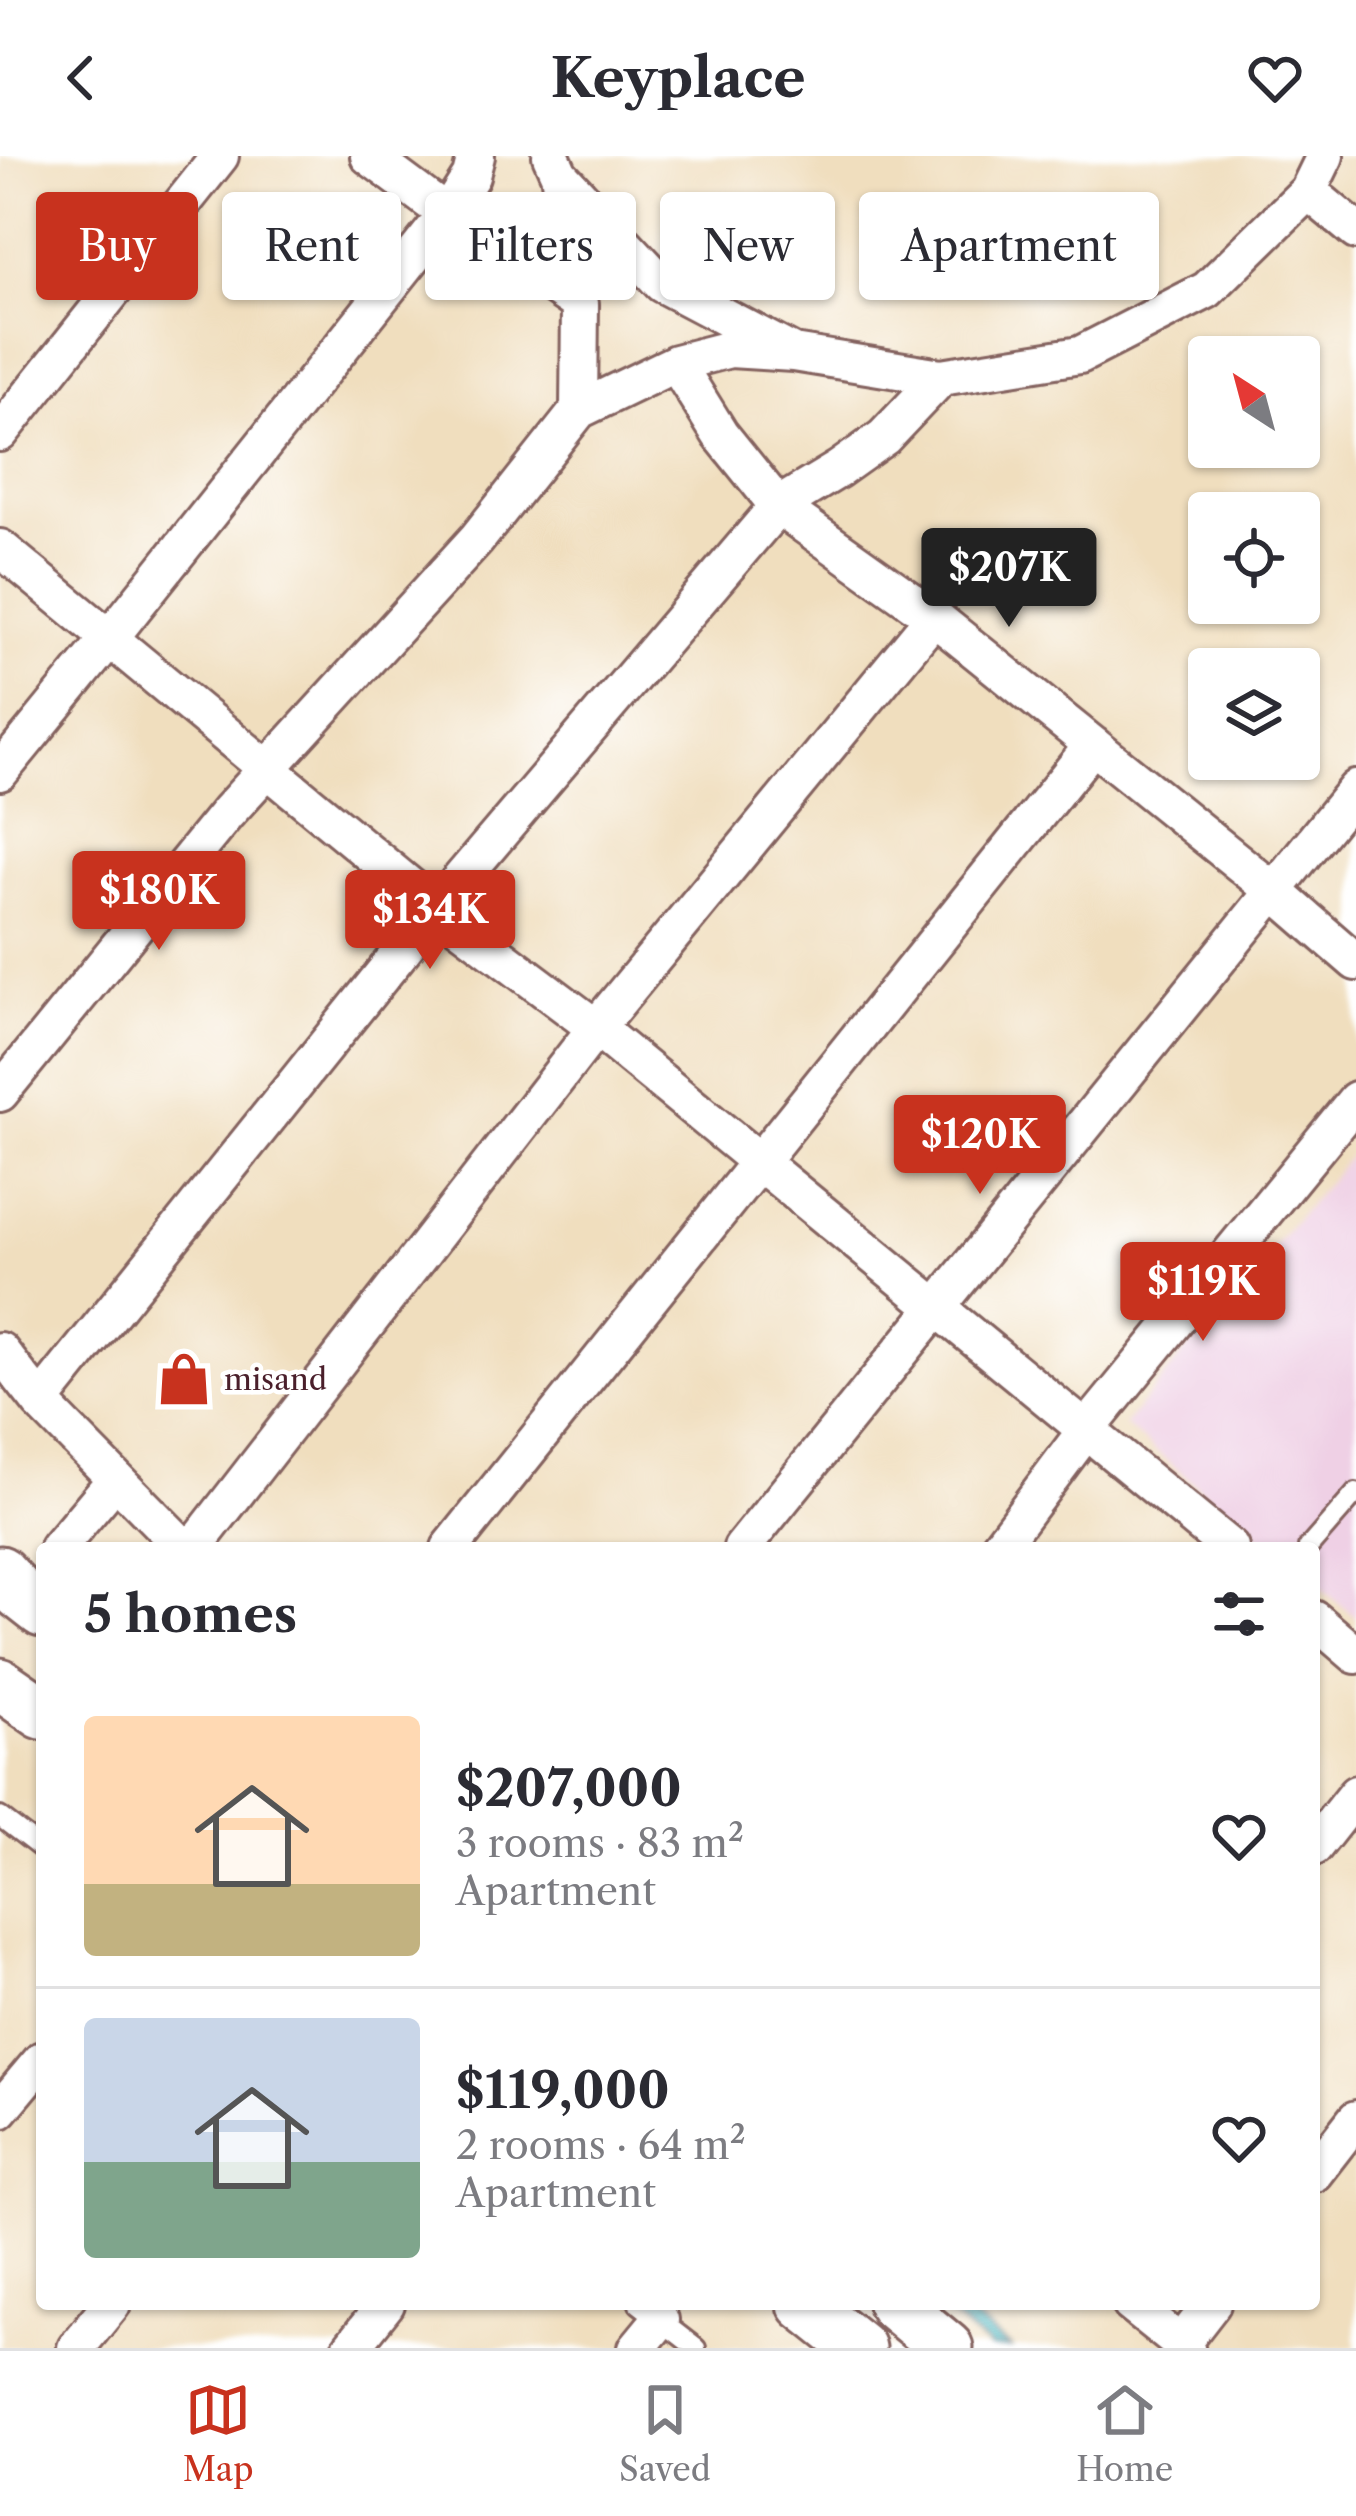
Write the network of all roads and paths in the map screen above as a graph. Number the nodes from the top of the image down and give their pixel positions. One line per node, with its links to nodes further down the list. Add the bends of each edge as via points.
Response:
1 (220, 156): 17 (street)
2 (369, 156): 8 (street)
3 (476, 156): 7 (street)
4 (1325, 156): 6 (street)
5 (555, 165): 12 (street); 13 (street, via 662,284)
6 (1308, 191): 9 (street); 15 (street, via 1207,290 1080,355)
7 (461, 192)
8 (425, 198)
9 (1356, 231)
10 (425, 242): 21 (street)
11 (574, 300): 12 (street)
12 (580, 304): 16 (street)
13 (794, 353): 14 (street, via 730,349); 15 (street)
14 (676, 363): 16 (street); 18 (street)
15 (941, 376): 18 (street, via 884,437)
16 (579, 410): 23 (street, via 476,539)
17 (0, 433)
18 (778, 506): 20 (street); 27 (street)
19 (0, 548): 21 (street)
20 (934, 616): 22 (street); 29 (street)
21 (109, 640): 23 (street); 24 (street)
22 (1093, 745): 26 (street); 32 (street)
23 (265, 769): 27 (street); 30 (street)
24 (0, 772)
25 (1356, 789): 26 (street)
26 (1274, 891): 28 (street); 33 (street)
27 (436, 908): 29 (street); 35 (street)
28 (1356, 962)
29 (596, 1028): 32 (street); 41 (street)
30 (0, 1093)
31 (1356, 1100): 36 (street)
32 (759, 1162): 33 (street); 42 (street)
33 (936, 1308): 36 (street); 43 (street)
34 (0, 1351): 35 (street)
35 (40, 1402): 37 (street)
36 (1087, 1430): 44 (street); 45 (street)
37 (116, 1480): 39 (street); 40 (street)
38 (1356, 1493): 46 (lane)
39 (63, 1542)
40 (182, 1542)
41 (193, 1542)
42 (455, 1542)
43 (747, 1542)
44 (1003, 1542)
45 (1223, 1542)
46 (1313, 1542)
47 (1320, 1624): 48 (street)
48 (1356, 1655)
49 (0, 1684): 50 (main road)
50 (36, 1709)
51 (1356, 1794): 53 (street)
52 (0, 1817): 54 (lane)
53 (1320, 1839)
54 (36, 1844)
55 (36, 2067): 56 (street)
56 (0, 2110)
57 (1356, 2119): 58 (street)
58 (1320, 2165)
59 (107, 2310): 67 (street)
60 (381, 2310): 68 (street)
61 (812, 2310): 70 (main road)
62 (901, 2310): 71 (main road)
63 (1139, 2310): 66 (street)
64 (1208, 2310): 66 (street)
65 (646, 2324): 69 (lane)
66 (1184, 2346)
67 (76, 2348)
68 (351, 2348)
69 (696, 2348)
70 (859, 2348)
71 (947, 2348)

